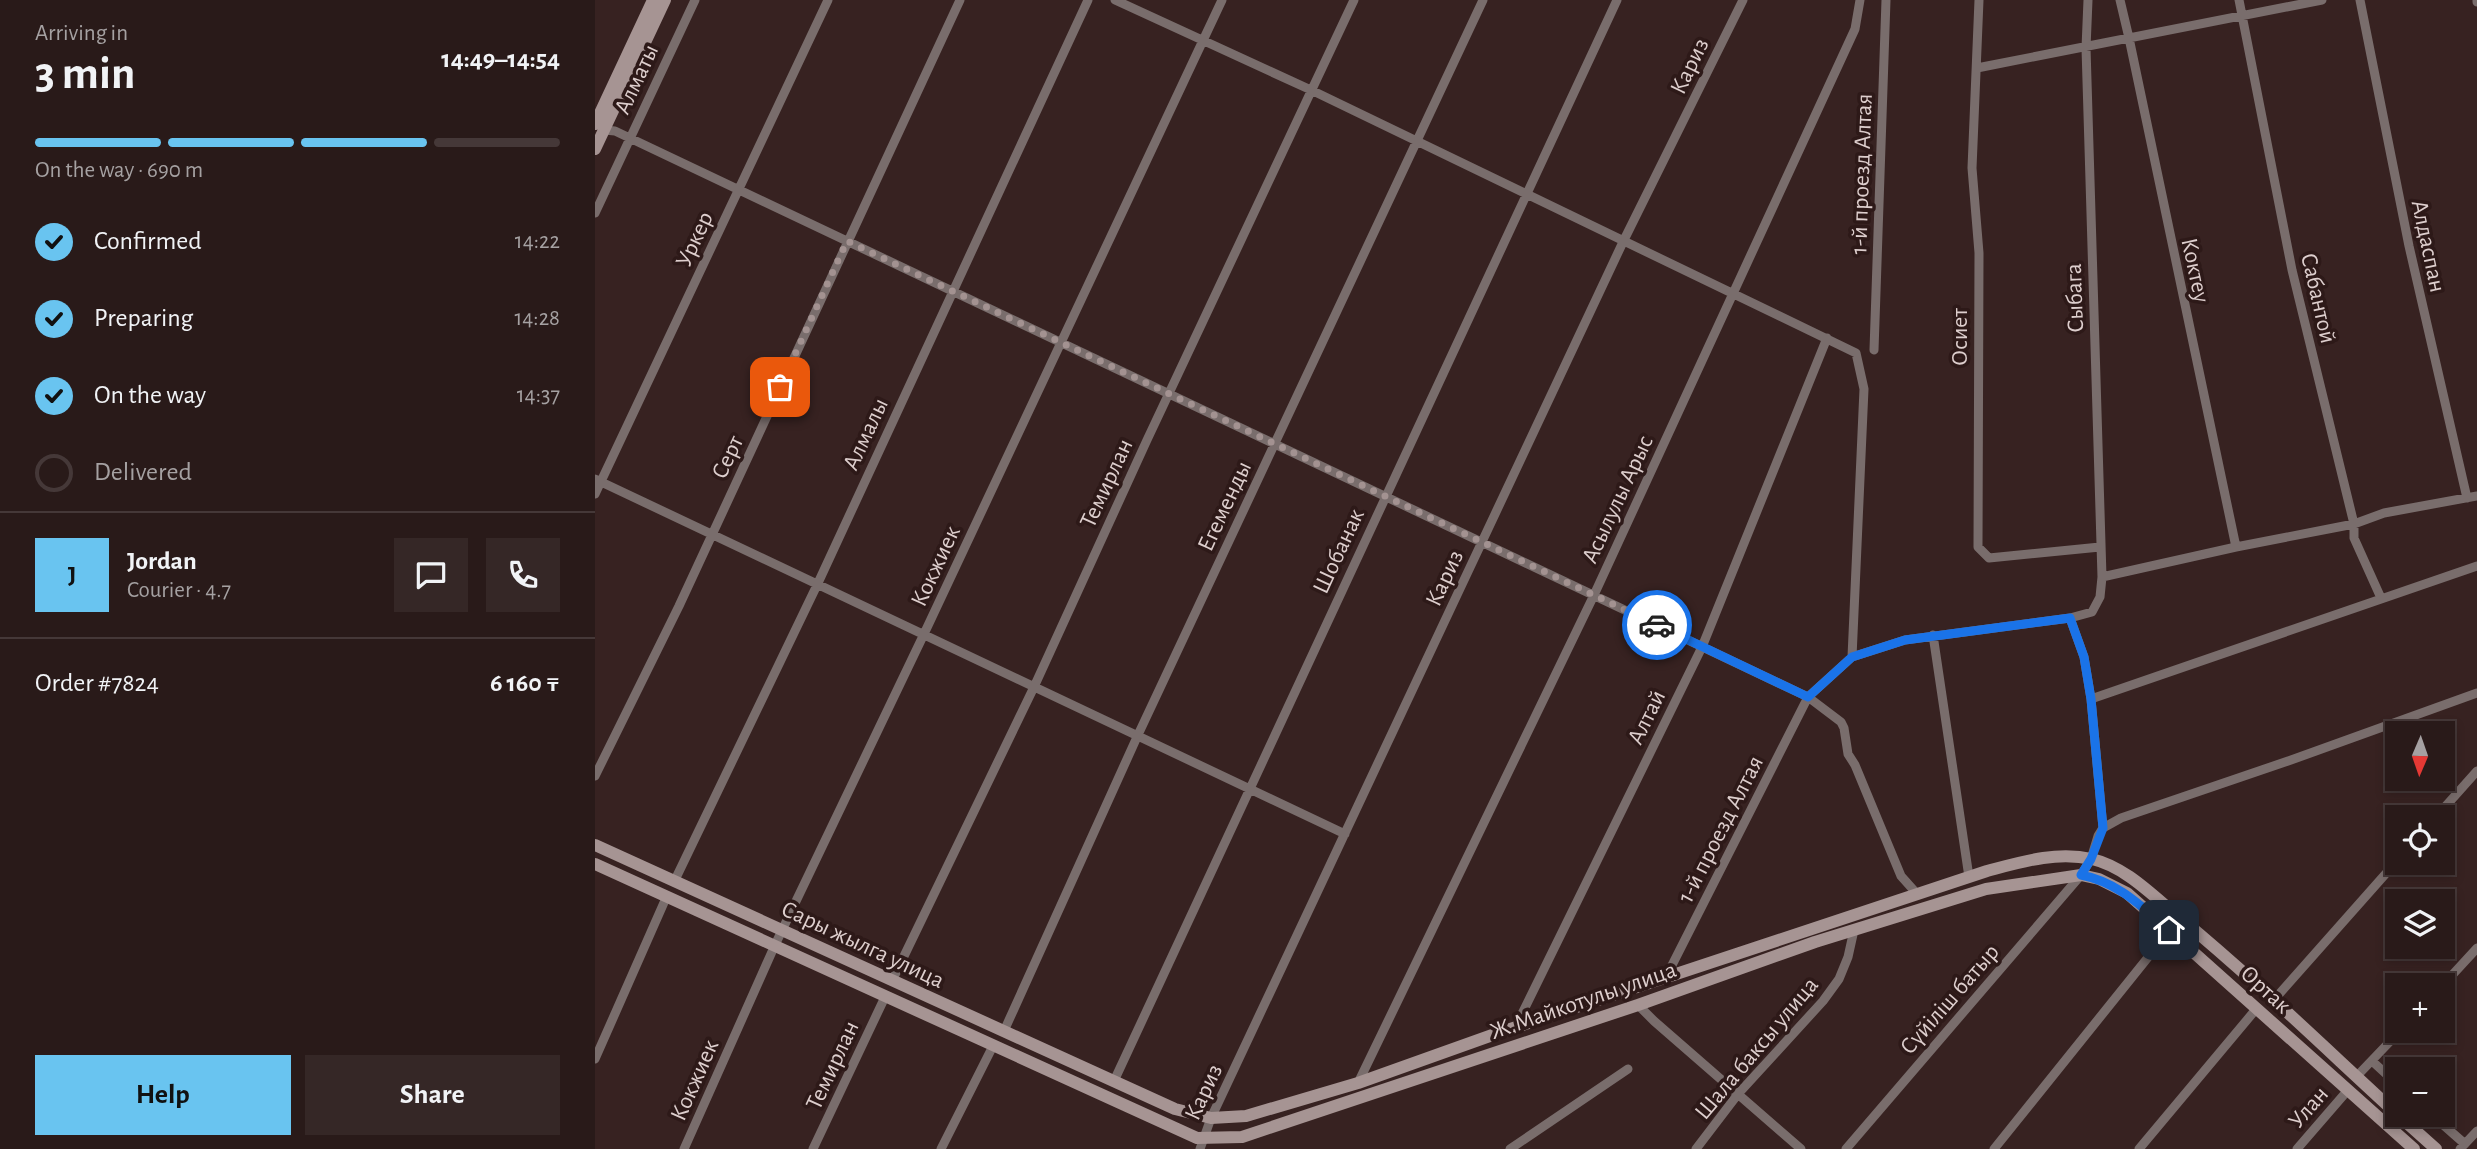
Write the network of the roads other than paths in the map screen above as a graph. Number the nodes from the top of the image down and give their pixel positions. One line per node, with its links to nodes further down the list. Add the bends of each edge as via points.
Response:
1 (653, 0): 27 (street)
2 (665, 0): 27 (street)
3 (695, 0): 28 (street, Алматы)
4 (828, 0): 31 (street, Уркер)
5 (960, 0): 34 (street, Серт)
6 (1088, 0): 36 (street, Алмалы)
7 (1115, 0): 23 (street)
8 (1222, 0): 23 (street, Кокжиек)
9 (1354, 0): 26 (street, Темирлан)
10 (1483, 0): 29 (street, Егеменды)
11 (1617, 0): 32 (street, Шобанак)
12 (1743, 0): 35 (street, Кариз)
13 (1860, 0): 37 (street, Асылулы Арыс, via 1855,29)
14 (1886, 0): 40 (street, 1-й проезд Алтая)
15 (1979, 0): 25 (street, Осиет)
16 (2088, 0): 24 (street, Сыбага)
17 (2120, 0): 22 (street, Коктеу)
18 (2239, 0): 21 (street, Сабантой)
19 (2322, 0): 21 (street)
20 (2360, 0): 47 (street, Алдаспан, via 2409,246)
21 (2242, 16): 22 (street); 48 (street, Сабантой, via 2292,270)
22 (2129, 38): 24 (street); 52 (street, Коктеу)
23 (1203, 40): 26 (street); 39 (street, Кокжиек)
24 (2086, 48): 25 (street); 51 (street, Сыбага)
25 (1977, 68): 51 (street, Осиет, via 1972,168 1979,253 1978,547 1989,558)
26 (1311, 90): 29 (street); 41 (street, Темирлан)
27 (599, 127): 28 (street); 30 (street)
28 (630, 138): 31 (street); 33 (street, Алматы)
29 (1417, 142): 32 (street); 42 (street, Егеменды)
30 (595, 149)
31 (738, 189): 34 (street); 43 (street, Уркер)
32 (1526, 195): 35 (street); 45 (street, Шобанак)
33 (595, 212)
34 (847, 241): 36 (street); 49 (street, Серт)
35 (1623, 242): 37 (street); 50 (street, Кариз)
36 (952, 290): 39 (street); 55 (street, Алмалы)
37 (1733, 293): 38 (street); 56 (street, Асылулы Арыс)
38 (1827, 338): 61 (street, Алтай); 62 (street, via 1856,353 1864,389)
39 (1061, 342): 41 (street); 59 (street, Кокжиек)
40 (1874, 350)
41 (1169, 393): 42 (street); 63 (street, Темирлан)
42 (1275, 443): 45 (street); 67 (street, Егеменды)
43 (598, 480): 44 (street, Уркер); 49 (street)
44 (595, 494)
45 (1385, 495): 50 (street); 70 (street, Шобанак)
46 (2477, 496): 47 (street)
47 (2467, 498): 48 (street, via 2384,513)
48 (2354, 524): 52 (street); 57 (street, Сабантой, via 2354,538)
49 (713, 534): 55 (street); 69 (street, Серт)
50 (1483, 542): 56 (street); 73 (street, Кариз)
51 (2099, 547): 54 (street, Сыбага)
52 (2235, 547): 54 (street)
53 (2477, 566): 57 (street)
54 (2102, 578): 58 (street, via 2092,612)
55 (818, 583): 59 (street); 80 (street, Алмалы)
56 (1594, 595): 61 (street); 107 (street, Асылулы Арыс)
57 (2381, 598): 66 (street)
58 (2070, 618): 60 (street); 66 (street, via 2084,657)
59 (924, 634): 63 (street); 83 (street, Кокжиек)
60 (1933, 635): 62 (street); 79 (street)
61 (1702, 647): 65 (street); 97 (street, Алтай)
62 (1852, 657): 65 (street)
63 (1034, 687): 67 (street); 92 (street, Темирлан)
64 (2477, 693): 72 (street)
65 (1808, 697): 81 (street, via 1841,722 1848,754 1901,876); 91 (street, 1-й проезд Алтая)
66 (2091, 699): 72 (street)
67 (1137, 737): 70 (street); 98 (street, Егеменды)
68 (2477, 771): 71 (street)
69 (595, 776)
70 (1248, 789): 73 (street); 106 (street, Шобанак)
71 (2447, 805)
72 (2103, 828): 75 (street, Сүйіліш батыр)
73 (1345, 834): 112 (street, Кариз)
74 (595, 845): 80 (street, Сары жылга улица)
75 (2091, 859): 77 (street, Сүйіліш батыр); 79 (street, Ж.Майкотулы улица, via 2036,859); 94 (street, Ортак, via 2134,880)
76 (595, 864): 82 (street, Сары жылга улица)
77 (2081, 875): 84 (street, Ж.Майкотулы улица, via 1986,889); 85 (street, Ортак, via 2127,893); 124 (street, Сүйіліш батыр)
78 (2385, 875): 94 (street)
79 (1969, 877): 81 (street, Ж.Майкотулы улица)
80 (674, 882): 83 (street, Сары жылга улица)
81 (1918, 895): 88 (street, Ж.Майкотулы улица)
82 (666, 898): 86 (street, Сары жылга улица); 101 (street)
83 (783, 929): 86 (street, Кокжиек); 92 (street, Сары жылга улица)
84 (1854, 930): 89 (street, Ж.Майкотулы улица); 109 (street, Шала баксы улица, via 1844,968 1823,1001)
85 (2169, 930): 96 (street, Ортак); 125 (street)
86 (775, 946): 93 (street, Сары жылга улица); 118 (street, Кокжиек)
87 (2477, 948): 90 (street)
88 (1734, 955): 89 (street); 91 (street, Ж.Майкотулы улица)
89 (1739, 969): 95 (street, Ж.Майкотулы улица)
90 (2454, 973)
91 (1665, 979): 97 (street, Ж.Майкотулы улица)
92 (893, 981): 98 (street, Сары жылга улица)
93 (885, 997): 100 (street, Сары жылга улица); 119 (street, Темирлан)
94 (2273, 1001): 105 (street, Ортак)
95 (1638, 1005): 109 (street); 116 (street, Ж.Майкотулы улица, via 1242,1137)
96 (2257, 1008): 108 (street, Ортак); 126 (street)
97 (1514, 1028): 107 (street, Ж.Майкотулы улица)
98 (1004, 1031): 106 (street, Сары жылга улица)
99 (2389, 1043): 102 (street, Улан)
100 (993, 1046): 110 (street, Сары жылга улица); 120 (street)
101 (595, 1059)
102 (2372, 1061): 104 (street); 105 (street, Улан)
103 (1628, 1069): 121 (street)
104 (2385, 1073)
105 (2357, 1077): 111 (street, Ортак)
106 (1114, 1081): 112 (street, Ж.Майкотулы улица, via 1175,1110)
107 (1358, 1083): 112 (street, Ж.Майкотулы улица, via 1247,1116)
108 (2348, 1090): 127 (street, Улан); 128 (street, Ортак)
109 (1738, 1094): 122 (street, Шала баксы улица); 123 (street)
110 (1104, 1097): 116 (street, Ж.Майкотулы улица)
111 (2385, 1102)
112 (1211, 1118): 116 (street, Кариз)
113 (2412, 1127): 129 (street, Ортак)
114 (2443, 1127): 117 (street)
115 (2477, 1131): 117 (street)
116 (1202, 1143)
117 (2462, 1147)
118 (684, 1149)
119 (813, 1149)
120 (941, 1149)
121 (1510, 1149)
122 (1696, 1149)
123 (1801, 1149)
124 (1846, 1149)
125 (1994, 1149)
126 (2139, 1149)
127 (2297, 1149)
128 (2414, 1149)
129 (2436, 1149)

